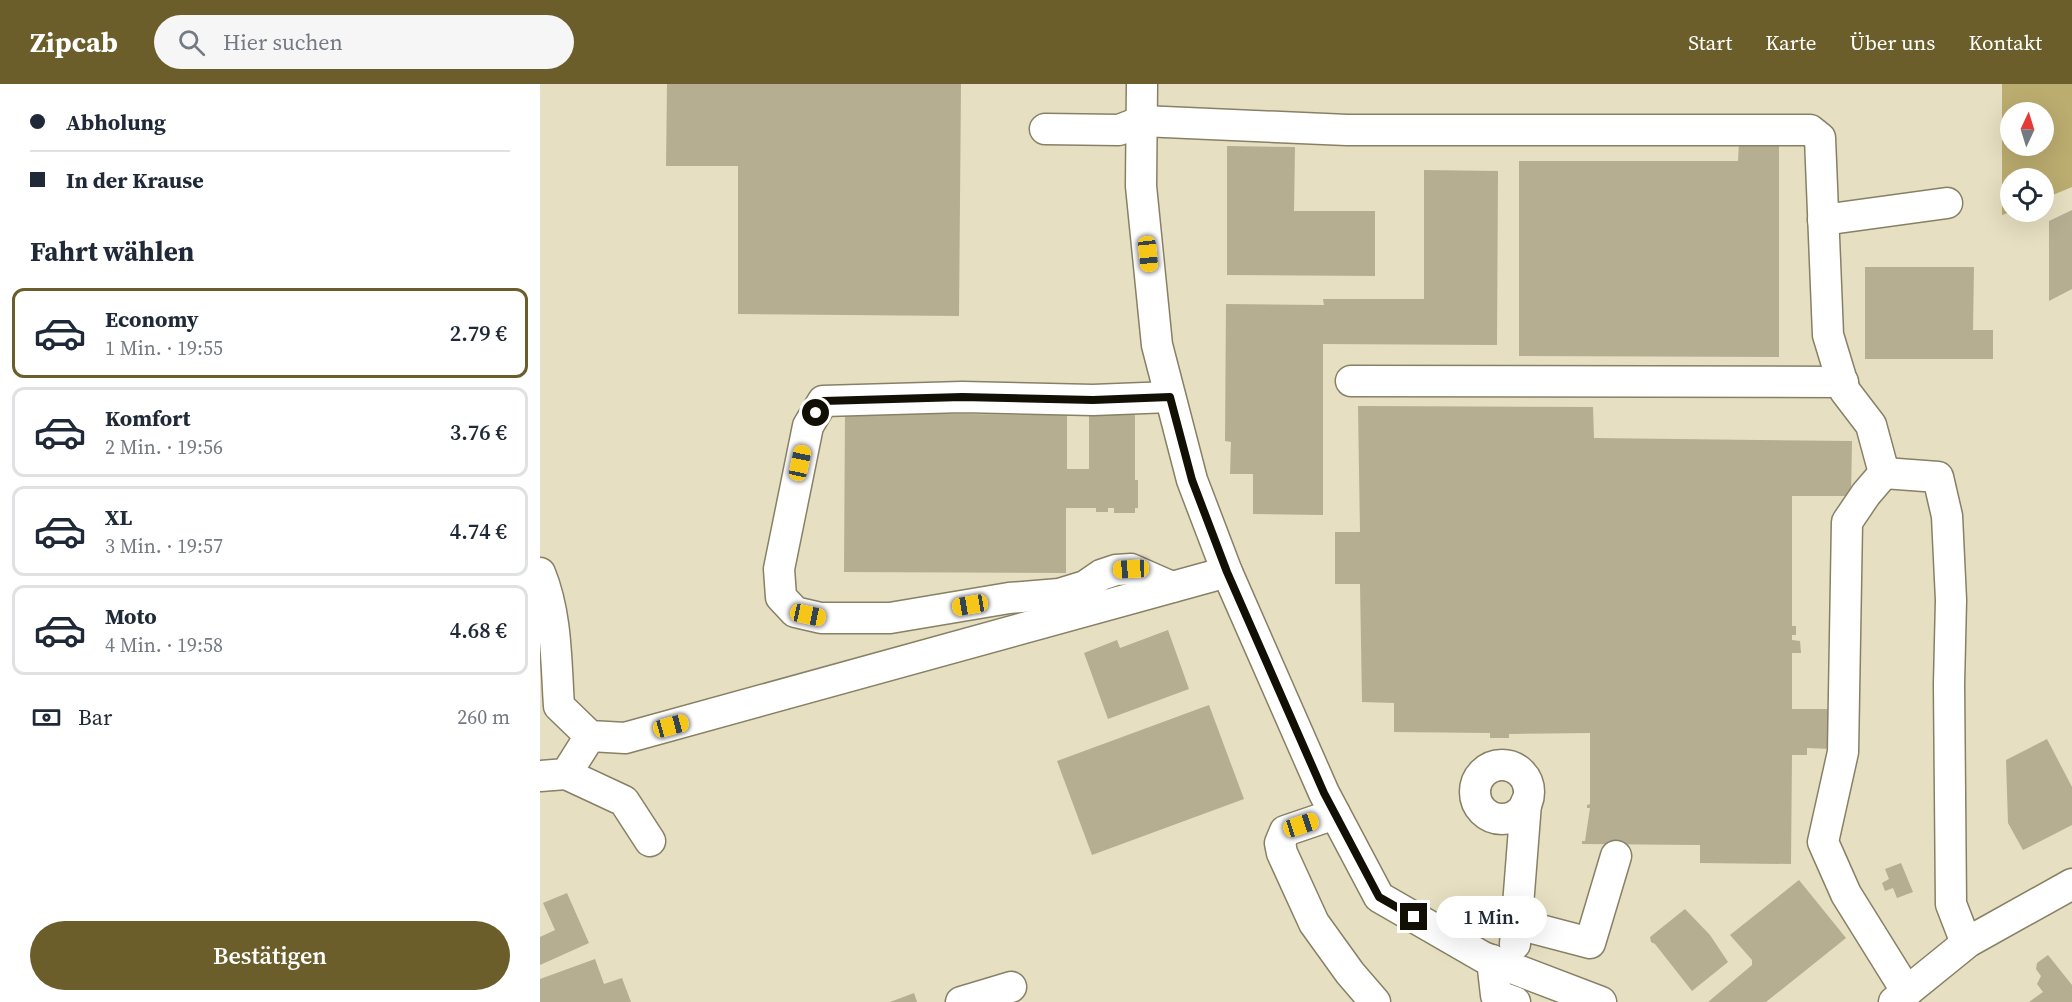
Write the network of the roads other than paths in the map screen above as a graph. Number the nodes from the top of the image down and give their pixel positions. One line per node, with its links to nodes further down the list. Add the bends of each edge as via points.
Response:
1 (1142, 84): 2 (street)
2 (1142, 121): 3 (street, via 1119,130); 5 (street, via 1347,130 1810,130 1820,138); 8 (street, via 1141,186 1155,334)
3 (1045, 129)
4 (1947, 202): 5 (street)
5 (1823, 220): 7 (street, via 1828,335)
6 (1351, 381): 7 (street)
7 (1843, 382): 9 (street, via 1871,425)
8 (1170, 397): 10 (street, via 1192,480); 12 (street, via 823,401 808,426 779,569 781,597 795,612 821,618 890,618 1009,598 1059,594 1116,570 1131,569)
9 (1884, 472): 22 (street, via 1938,477 1947,516 1951,600 1951,904); 25 (street, via 1847,522 1843,752 1823,842)
10 (1227, 572): 12 (street); 16 (street)
11 (540, 573): 13 (street, via 547,589 555,643 559,706)
12 (1172, 587): 13 (street, via 625,738)
13 (590, 736): 14 (street)
14 (553, 775): 17 (street, via 624,801)
15 (1526, 803): 20 (street)
16 (1335, 814): 23 (street, via 1379,897); 28 (street, via 1285,831 1280,843 1282,853 1314,923)
17 (650, 841)
18 (1616, 856): 21 (street)
19 (2072, 884): 22 (street)
20 (1517, 924): 21 (street); 23 (street)
21 (1590, 943): 26 (street)
22 (1966, 943): 25 (street)
23 (1502, 964): 26 (street); 29 (street, via 1496,995)
24 (1011, 987): 27 (street)
25 (1900, 997)
26 (1586, 998)
27 (961, 1002)
28 (1375, 1002)
29 (1515, 1002)

